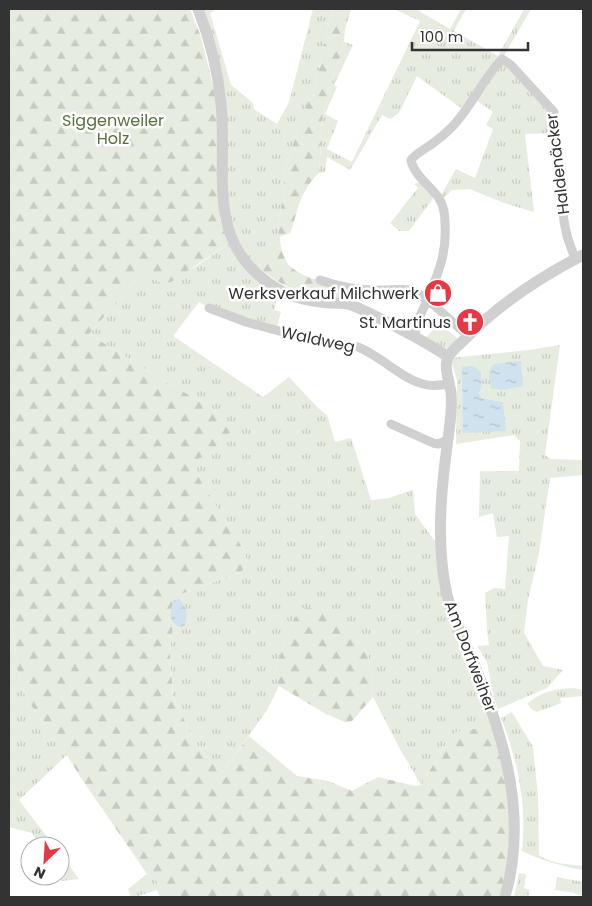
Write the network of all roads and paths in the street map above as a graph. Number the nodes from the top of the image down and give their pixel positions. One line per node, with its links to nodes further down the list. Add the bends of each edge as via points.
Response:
1 (198, 9): 6 (street, via 212,53 222,104 223,206 231,236 241,255 257,273 283,292 309,301 348,305)
2 (579, 257): 4 (street, Haldenäcker, via 567,236 564,221 554,112 512,65 502,59 451,128 411,160 421,179 439,197 445,213 444,256); 7 (street, via 506,302)
3 (320, 280): 4 (street, via 357,289 410,290)
4 (427, 301): 6 (street); 7 (street)
5 (209, 308): 9 (street, Waldweg, via 312,340 358,347 424,385)
6 (414, 336): 8 (street)
7 (468, 336): 8 (street)
8 (448, 357): 9 (street, Am Dorfweiher, via 446,366)
9 (450, 384): 11 (street, Am Dorfweiher, via 452,408)
10 (391, 424): 11 (street, via 433,443)
11 (448, 440): 12 (street, Am Dorfweiher, via 440,511 445,585 455,622 496,724 509,773 514,856)
12 (506, 897)

